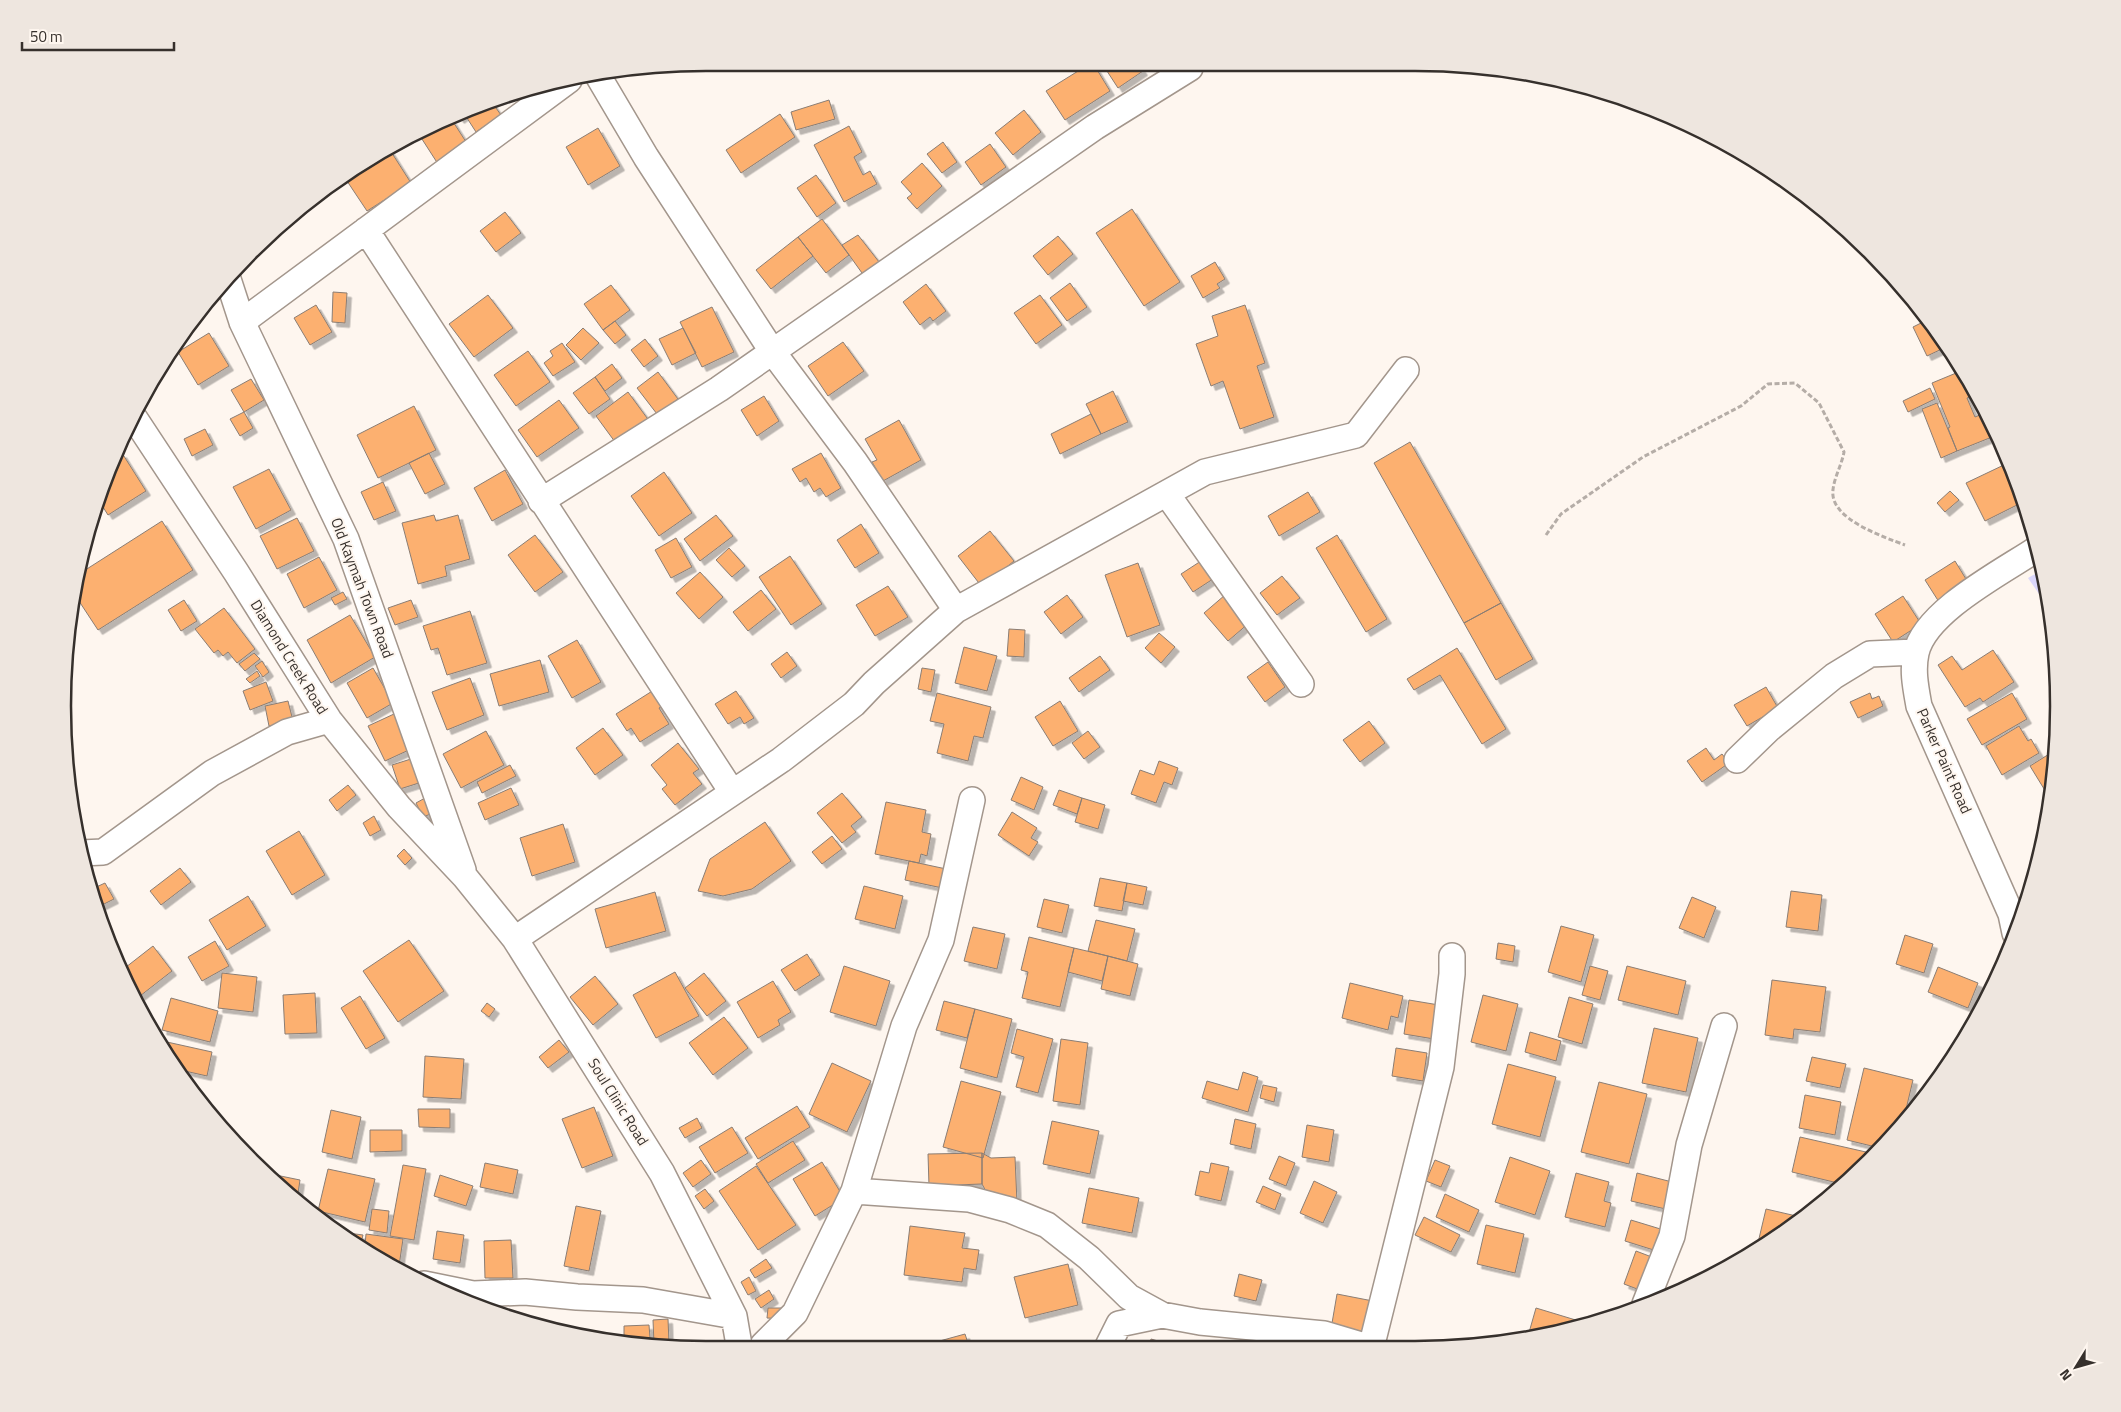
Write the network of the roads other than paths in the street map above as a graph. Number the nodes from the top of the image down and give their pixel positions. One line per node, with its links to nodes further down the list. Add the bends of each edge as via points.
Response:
1 (1185, 71): 7 (street, via 1095,127)
2 (601, 80): 7 (street, via 646,157)
3 (556, 89): 4 (street)
4 (366, 230): 6 (street); 11 (street)
5 (230, 286): 6 (street, Old Kaymah Town Road)
6 (242, 322): 21 (street, Old Kaymah Town Road, via 346,539)
7 (772, 351): 11 (street, via 718,389); 13 (street, via 855,462)
8 (1406, 370): 10 (street, via 1356,434 1205,472)
9 (138, 423): 16 (street, Diamond Creek Road)
10 (1167, 494): 13 (street); 15 (street)
11 (541, 500): 18 (street)
12 (2031, 553): 14 (street, Parker Paint Road, via 1950,606 1929,629)
13 (956, 610): 18 (street, via 854,704 781,760)
14 (1916, 652): 17 (street, via 1870,654 1834,676); 22 (street, Parker Paint Road, via 1914,677 1919,706)
15 (1301, 684)
16 (328, 720): 20 (street, via 287,732 249,751 212,773 103,852); 21 (street, Diamond Creek Road, via 399,807)
17 (1737, 760)
18 (732, 792): 23 (street)
19 (972, 800): 26 (street, via 941,940 904,1026)
20 (89, 853)
21 (465, 877): 23 (street, Soul Clinic Road)
22 (2012, 920)
23 (516, 939): 30 (street, Soul Clinic Road, via 662,1173)
24 (1452, 956): 35 (street, via 1441,1067)
25 (1724, 1026): 28 (street, via 1689,1145 1672,1236)
26 (854, 1190): 29 (street, via 969,1199 1010,1210 1047,1225 1089,1258 1129,1297); 32 (street, via 795,1313)
27 (463, 1292): 30 (street, via 524,1292 643,1300)
28 (1648, 1296)
29 (1162, 1314): 33 (street, via 1119,1324); 34 (street, via 1200,1322 1324,1334)
30 (734, 1316): 31 (street, Soul Clinic Road)
31 (738, 1341)
32 (767, 1341)
33 (1110, 1341)
34 (1348, 1341)
35 (1373, 1341)

